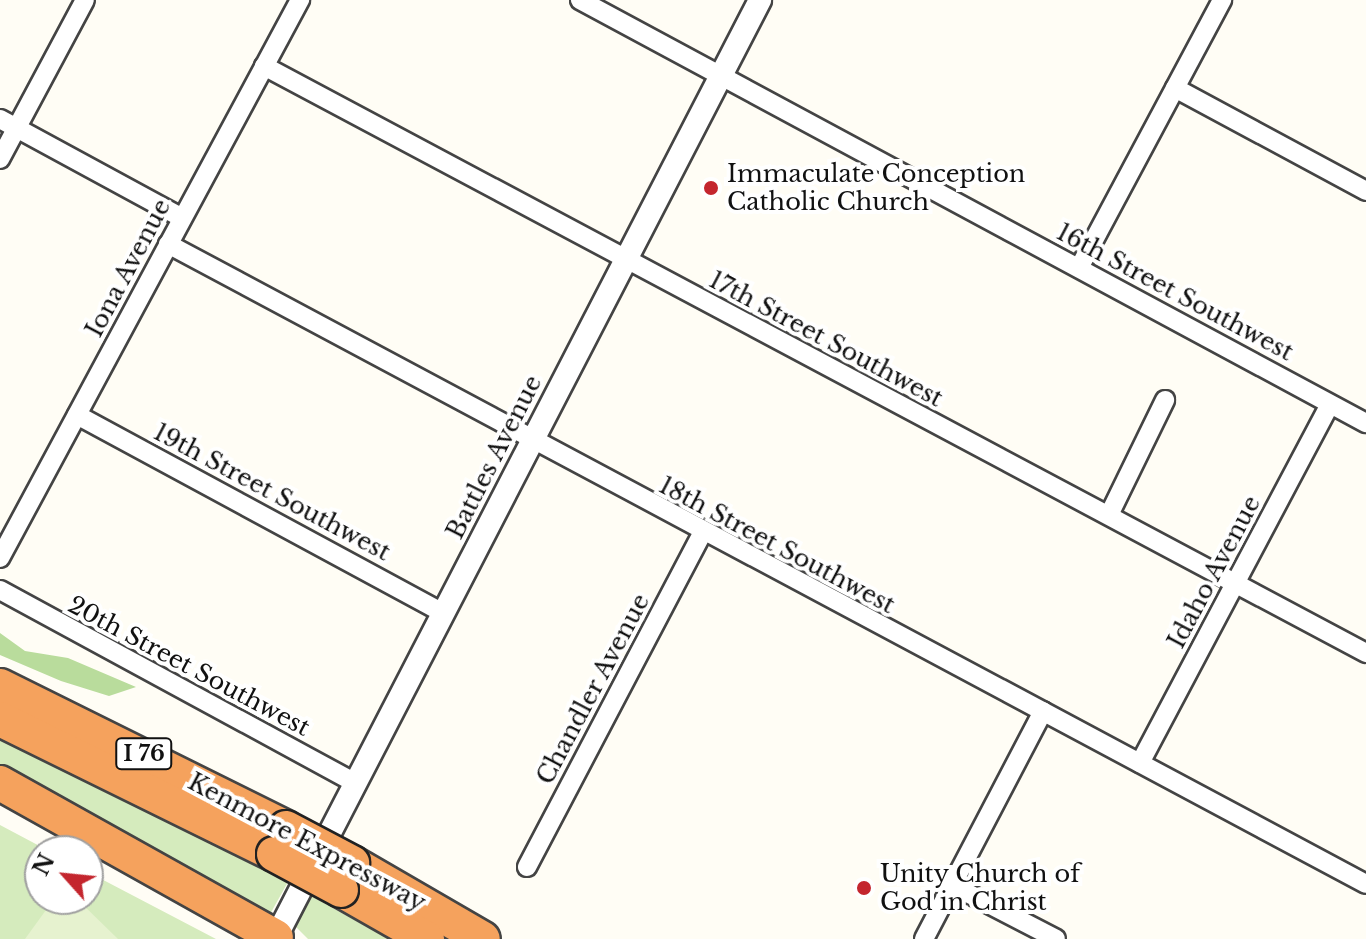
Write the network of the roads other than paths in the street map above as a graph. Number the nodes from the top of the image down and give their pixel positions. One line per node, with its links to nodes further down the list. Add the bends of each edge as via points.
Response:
1 (85, 0): 9 (street)
2 (300, 0): 6 (street, Iona Avenue)
3 (580, 0): 7 (street, 16th Street Southwest)
4 (760, 0): 7 (street, Battles Avenue)
5 (1222, 0): 8 (street)
6 (264, 66): 12 (street, Iona Avenue); 14 (street, 17th Street Southwest)
7 (720, 76): 14 (street, Battles Avenue); 15 (street, 16th Street Southwest)
8 (1175, 88): 11 (street); 15 (street)
9 (8, 123): 10 (street); 12 (street)
10 (0, 159)
11 (1366, 191)
12 (182, 218): 13 (street, Iona Avenue)
13 (168, 244): 18 (street, Iona Avenue); 20 (street, 18th Street Southwest)
14 (625, 259): 20 (street, Battles Avenue); 21 (street, 17th Street Southwest)
15 (1079, 268): 17 (street, 16th Street Southwest)
16 (1165, 400): 21 (street)
17 (1330, 404): 19 (street, 16th Street Southwest); 24 (street, Idaho Avenue)
18 (77, 415): 23 (street, Iona Avenue); 26 (street, 19th Street Southwest)
19 (1366, 423)
20 (532, 440): 22 (street, 18th Street Southwest); 26 (street, Battles Avenue)
21 (1109, 515): 24 (street, 17th Street Southwest)
22 (702, 533): 29 (street, 18th Street Southwest); 35 (street, Chandler Avenue)
23 (0, 558)
24 (1236, 583): 27 (street, 17th Street Southwest); 31 (street, Idaho Avenue)
25 (0, 590): 33 (street, 20th Street Southwest)
26 (443, 613): 33 (street, Battles Avenue)
27 (1366, 653)
28 (0, 686): 34 (highway, Kenmore Expressway / I 76)
29 (1043, 711): 31 (street, 18th Street Southwest); 38 (street)
30 (0, 719): 34 (highway, Kenmore Expressway / I 76)
31 (1140, 763): 37 (street, 18th Street Southwest)
32 (0, 783): 39 (highway)
33 (356, 783): 39 (street, Battles Avenue)
34 (280, 841): 36 (highway, Kenmore Expressway / I 76, bridge)
35 (527, 867)
36 (346, 876): 40 (highway, Kenmore Expressway / I 76); 41 (highway, Kenmore Expressway / I 76)
37 (1366, 884)
38 (952, 885): 42 (street); 43 (street)
39 (276, 938)
40 (427, 939)
41 (483, 939)
42 (924, 939)
43 (1056, 939)

